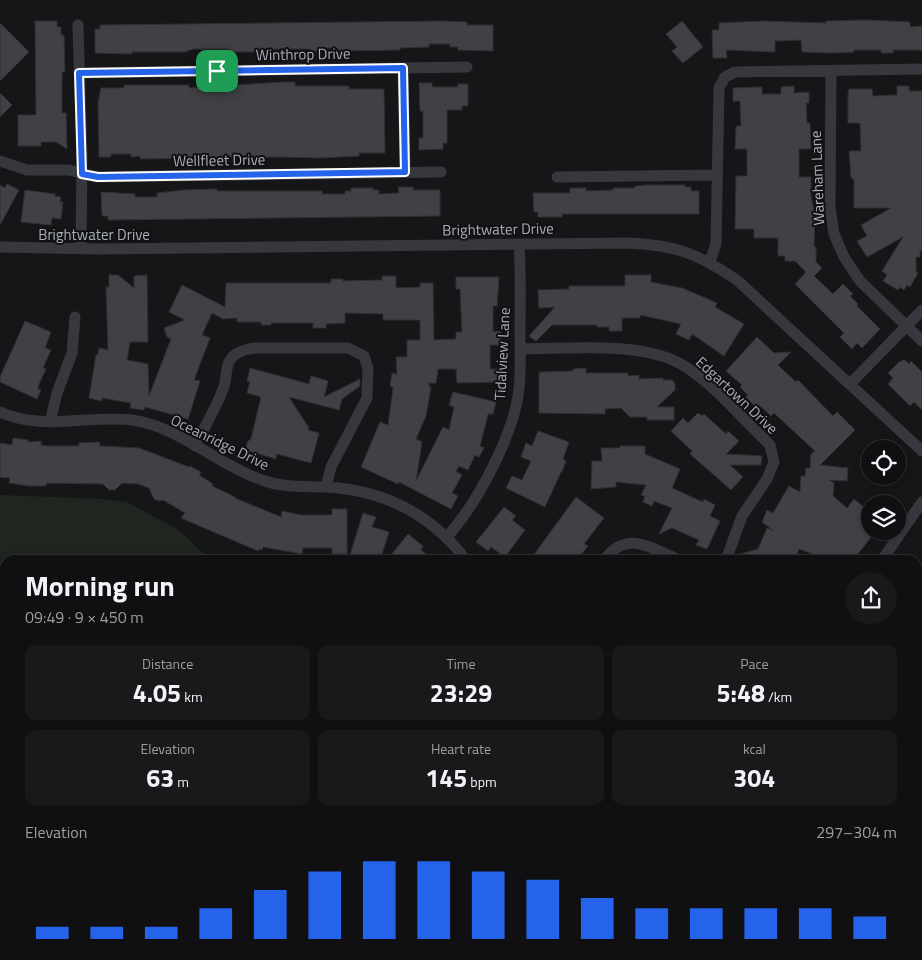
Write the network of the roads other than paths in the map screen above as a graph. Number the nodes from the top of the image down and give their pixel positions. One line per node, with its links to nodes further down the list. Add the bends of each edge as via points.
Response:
1 (78, 25): 6 (street)
2 (467, 66): 3 (street, Winthrop Drive)
3 (403, 68): 6 (street, Winthrop Drive); 8 (street)
4 (922, 69): 5 (street)
5 (831, 71): 11 (street, via 735,72 725,77 719,88); 19 (street, Wareham Lane, via 830,207 834,234 860,281)
6 (79, 73): 10 (street)
7 (0, 161): 10 (street, Wellfleet Drive, via 27,170 69,170)
8 (405, 172): 9 (street, Wellfleet Drive); 10 (street, Wellfleet Drive, via 98,177)
9 (441, 172)
10 (82, 174): 15 (street)
11 (717, 175): 12 (street); 16 (street, via 716,244)
12 (557, 177)
13 (519, 244): 15 (street, Brightwater Drive); 16 (street, Brightwater Drive, via 647,244 673,248); 21 (street, Tidalview Lane)
14 (0, 247): 15 (street, Brightwater Drive)
15 (81, 249)
16 (710, 261): 22 (street, Brightwater Drive, via 738,281)
17 (922, 310): 19 (street)
18 (75, 317): 24 (street, via 72,353)
19 (905, 327): 20 (street, Wareham Lane); 22 (street)
20 (922, 341)
21 (520, 349): 29 (street, Tidalview Lane, via 519,389 504,442 459,523); 33 (street, Edgartown Drive, via 622,349 667,357 702,379 762,437 770,445 774,462 742,516)
22 (850, 384): 26 (street, Brightwater Drive)
23 (0, 412): 24 (street, Oceanridge Drive, via 23,420)
24 (50, 422): 25 (street, Oceanridge Drive, via 133,420 164,430)
25 (195, 446): 27 (street, Oceanridge Drive, via 262,480 282,486); 27 (street, via 225,387 229,362 236,354 256,348 348,348 364,356 368,368 367,398 332,467)
26 (922, 451)
27 (326, 487): 29 (street, Oceanridge Drive, via 384,497 411,510)
28 (922, 502): 34 (street)
29 (446, 538): 30 (street, Oceanridge Drive)
30 (461, 555)
31 (609, 555): 32 (street, via 626,542)
32 (667, 555)
33 (728, 555)
34 (885, 555)

